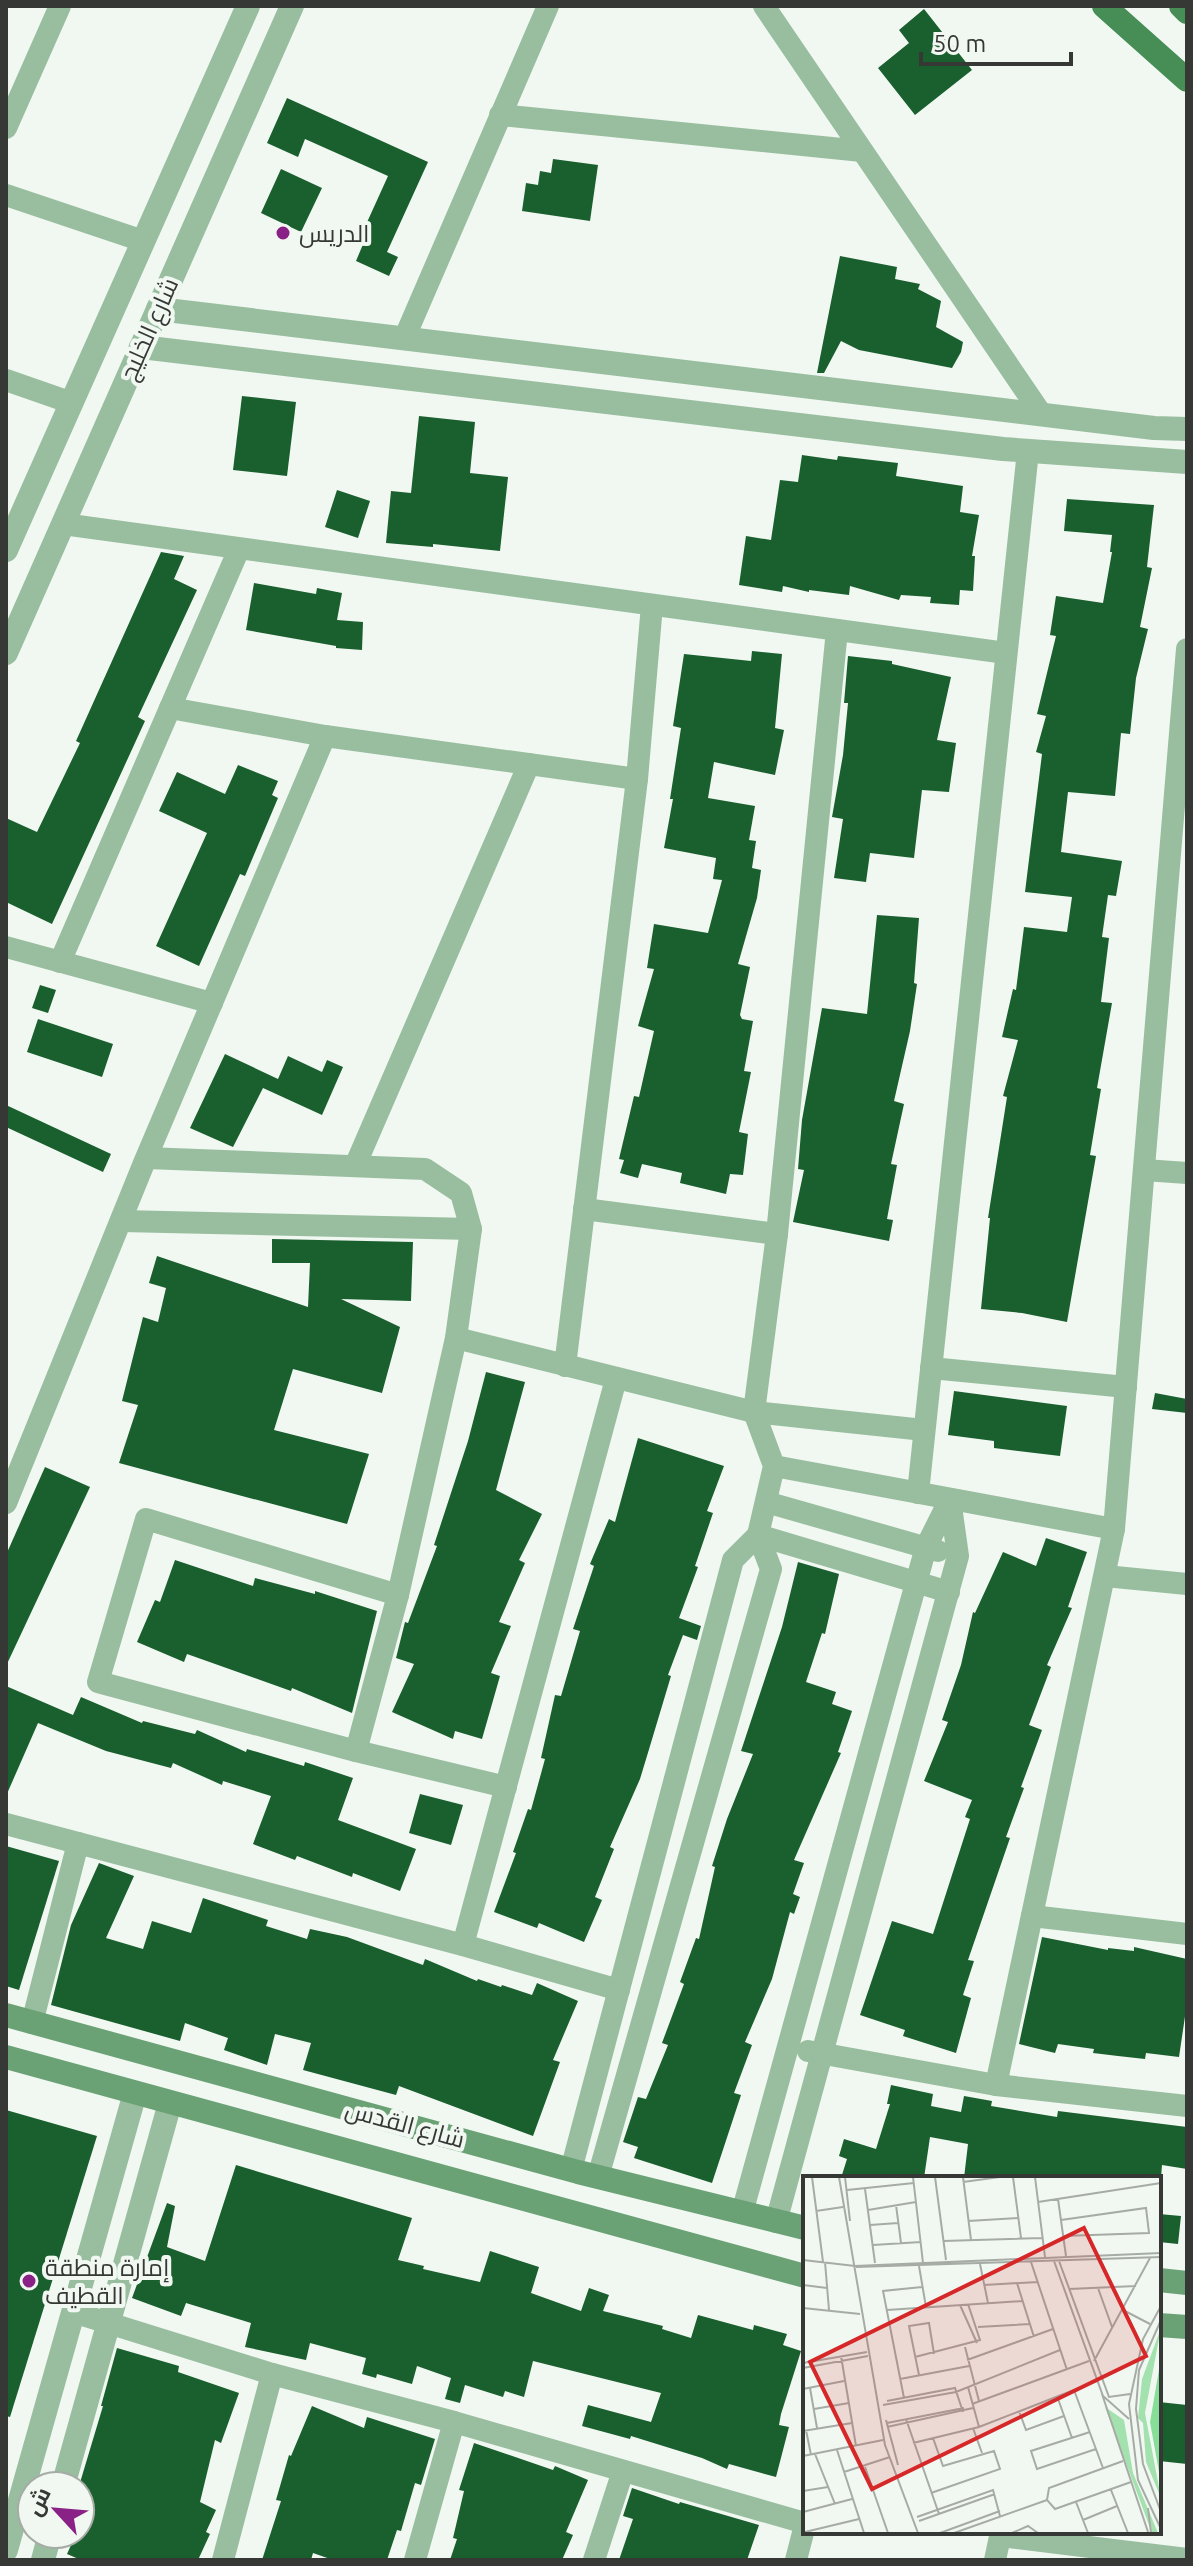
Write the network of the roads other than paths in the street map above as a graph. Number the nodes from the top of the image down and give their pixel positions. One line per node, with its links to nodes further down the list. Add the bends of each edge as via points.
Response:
1 (60, 6): 11 (street)
2 (248, 6): 14 (street)
3 (292, 6): 15 (street, شارع الخليج)
4 (548, 6): 10 (street)
5 (764, 6): 12 (street)
6 (1104, 6): 9 (main road)
7 (1181, 6): 8 (main road)
8 (1187, 12)
9 (1187, 80)
10 (500, 115): 12 (street); 16 (street)
11 (6, 128)
12 (862, 151): 20 (street)
13 (6, 195): 14 (street)
14 (143, 241): 19 (street)
15 (158, 309): 16 (street); 17 (street, شارع الخليج)
16 (404, 339): 20 (street)
17 (141, 347): 22 (street); 24 (street, شارع الخليج)
18 (6, 380): 19 (street)
19 (72, 403): 26 (street)
20 (1042, 415): 21 (street)
21 (1187, 429)
22 (1028, 451): 23 (street); 30 (street)
23 (1187, 462)
24 (63, 524): 25 (street); 29 (street, شارع الخليج)
25 (239, 549): 27 (street); 32 (street)
26 (6, 550)
27 (652, 605): 28 (street); 35 (street)
28 (837, 630): 30 (street); 47 (street)
29 (6, 653)
30 (1006, 653): 50 (street)
31 (1187, 661): 36 (street)
32 (170, 708): 33 (street); 38 (street)
33 (325, 736): 34 (street); 39 (street)
34 (529, 764): 35 (street); 41 (street)
35 (637, 779): 44 (street)
36 (1180, 822): 42 (street)
37 (6, 947): 38 (street)
38 (60, 962): 39 (street)
39 (212, 1003): 40 (street)
40 (147, 1158): 41 (street); 45 (street)
41 (355, 1166): 46 (street, via 425,1169 461,1193)
42 (1144, 1170): 43 (street); 52 (street)
43 (1187, 1173)
44 (584, 1209): 47 (street); 49 (street)
45 (121, 1221): 46 (street); 56 (street)
46 (471, 1229): 48 (street)
47 (777, 1234): 53 (street)
48 (456, 1338): 49 (street); 68 (street)
49 (565, 1366): 51 (street)
50 (931, 1368): 52 (street); 54 (street)
51 (616, 1379): 53 (street); 70 (street)
52 (1126, 1387): 60 (street)
53 (754, 1412): 54 (street); 55 (street)
54 (924, 1430): 57 (street)
55 (774, 1466): 57 (street); 59 (street)
56 (8, 1491)
57 (918, 1493): 58 (street)
58 (950, 1499): 60 (street); 62 (street); 63 (street)
59 (766, 1502): 61 (street); 62 (street)
60 (1114, 1529): 64 (street)
61 (758, 1535): 65 (street); 76 (street, via 733,1560); 87 (street, via 771,1569)
62 (926, 1547): 63 (street); 65 (street)
63 (958, 1556): 67 (street)
64 (1105, 1576): 66 (street); 73 (street)
65 (917, 1581): 67 (street); 79 (street)
66 (1187, 1584)
67 (949, 1592): 80 (street)
68 (398, 1595): 69 (street); 69 (street, via 146,1519 98,1682)
69 (356, 1751): 70 (street)
70 (506, 1787): 75 (street)
71 (6, 1824): 72 (street)
72 (78, 1843): 75 (street); 78 (street)
73 (1032, 1916): 74 (street); 82 (street)
74 (1187, 1934)
75 (463, 1945): 76 (street)
76 (619, 1990): 86 (street)
77 (6, 2015): 78 (main road, شارع القدس)
78 (32, 2023): 86 (main road, شارع القدس)
79 (788, 2046): 80 (street); 88 (street)
80 (821, 2054): 82 (street); 89 (street)
81 (6, 2057): 83 (main road)
82 (996, 2085): 85 (street)
83 (135, 2093): 84 (main road); 94 (street)
84 (170, 2103): 91 (main road); 95 (street)
85 (1187, 2106)
86 (571, 2170): 87 (main road, شارع القدس)
87 (598, 2177): 88 (main road, شارع القدس)
88 (742, 2213): 89 (main road, شارع القدس)
89 (776, 2222): 90 (main road, شارع القدس)
90 (803, 2228)
91 (803, 2275)
92 (1161, 2280): 93 (main road)
93 (1187, 2283)
94 (73, 2312): 95 (street); 105 (street)
95 (109, 2323): 98 (street); 100 (street)
96 (1161, 2325): 97 (main road)
97 (1187, 2327)
98 (272, 2374): 99 (street); 107 (street)
99 (454, 2422): 101 (street); 108 (street)
100 (68, 2470)
101 (623, 2471): 102 (street); 109 (street)
102 (803, 2523)
103 (803, 2532): 110 (street)
104 (1000, 2534): 106 (street); 111 (street)
105 (6, 2550)
106 (1187, 2559)
107 (223, 2560)
108 (415, 2560)
109 (594, 2560)
110 (796, 2560)
111 (995, 2560)

